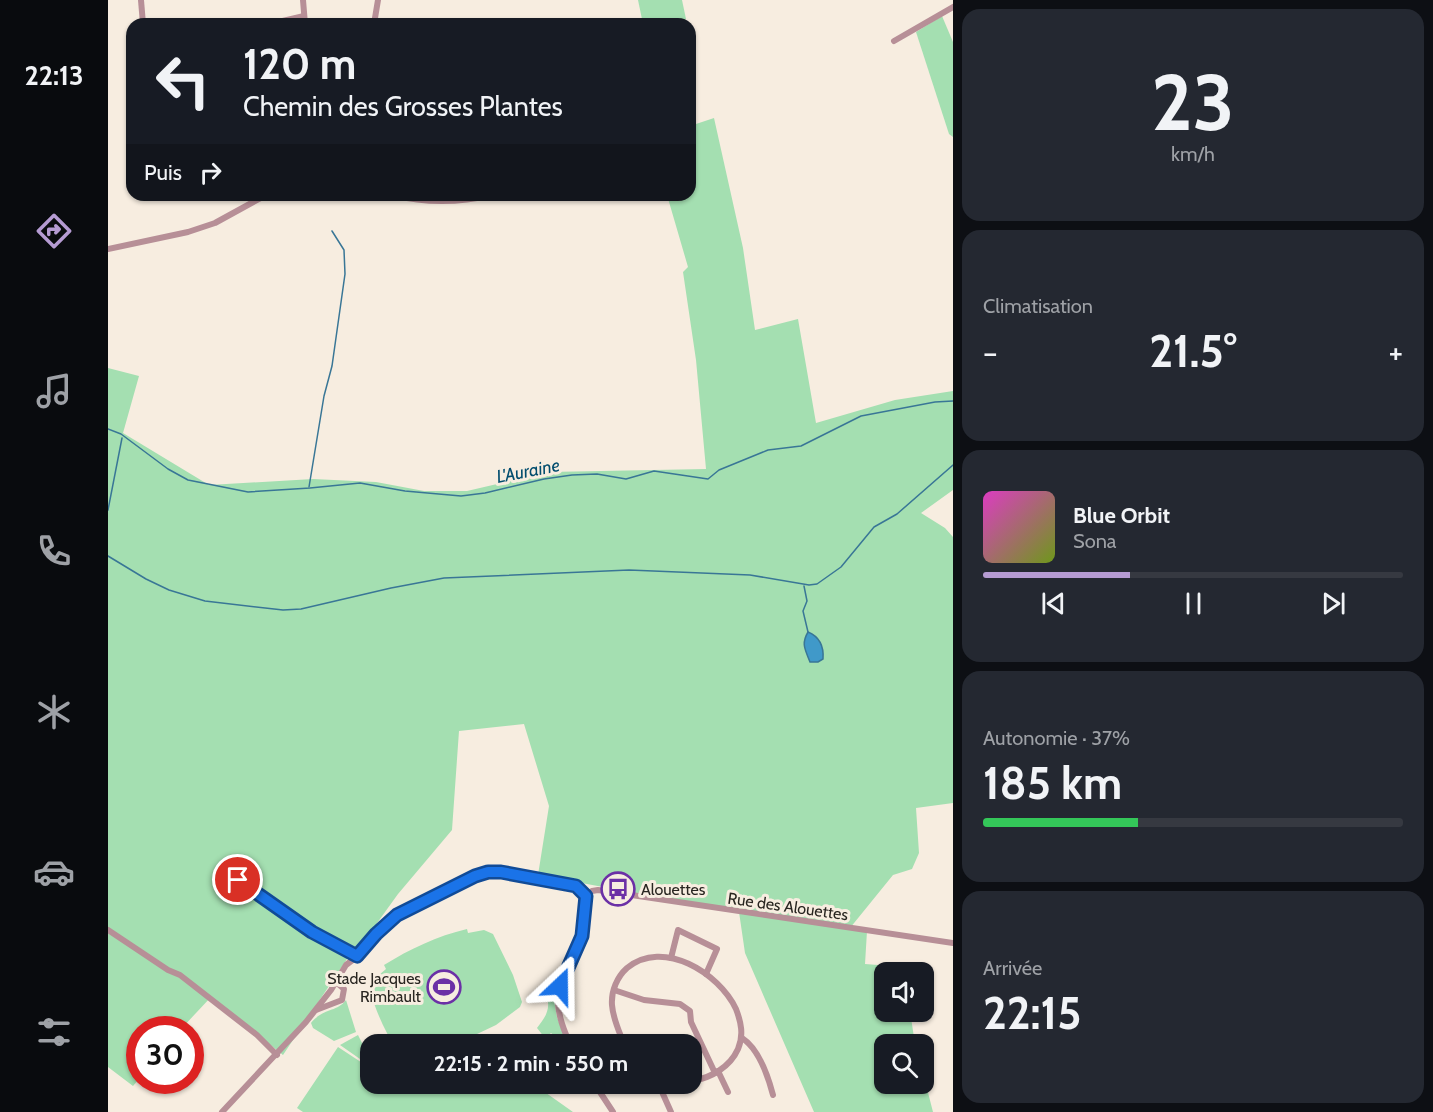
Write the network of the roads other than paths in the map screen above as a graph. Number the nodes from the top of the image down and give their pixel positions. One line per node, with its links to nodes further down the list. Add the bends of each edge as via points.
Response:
1 (141, 0): 6 (street)
2 (303, 0): 5 (street)
3 (378, 0): 8 (street)
4 (953, 7): 9 (street)
5 (304, 16): 7 (street)
6 (142, 18)
7 (296, 18)
8 (375, 18)
9 (894, 41)
10 (255, 201): 11 (street, via 215,224)
11 (108, 249)
12 (238, 880): 16 (street, via 312,932)
13 (586, 896): 15 (street, Rue des Alouettes, via 598,890); 16 (street, via 576,886 488,872 397,915); 22 (street, via 582,936 557,997)
14 (108, 930): 25 (street, via 180,975)
15 (953, 943)
16 (357, 956): 19 (street)
17 (671, 958): 18 (street); 18 (street, via 678,930 717,949); 20 (street, via 654,957 634,963 618,979)
18 (706, 974): 24 (street, via 726,991 733,1003 741,1022)
19 (336, 982): 21 (street); 21 (street, via 344,989 342,1000)
20 (614, 990): 23 (street, via 613,1010); 26 (street, via 644,1000 685,1006)
21 (315, 1010): 25 (street)
22 (566, 1034)
23 (621, 1034)
24 (742, 1038): 26 (street, via 729,1063); 31 (street, via 755,1051)
25 (277, 1055): 32 (street)
26 (717, 1072): 27 (street); 28 (street)
27 (702, 1077)
28 (728, 1092)
29 (601, 1094): 33 (street)
30 (663, 1094): 34 (street)
31 (773, 1095)
32 (222, 1112)
33 (613, 1112)
34 (671, 1112)

